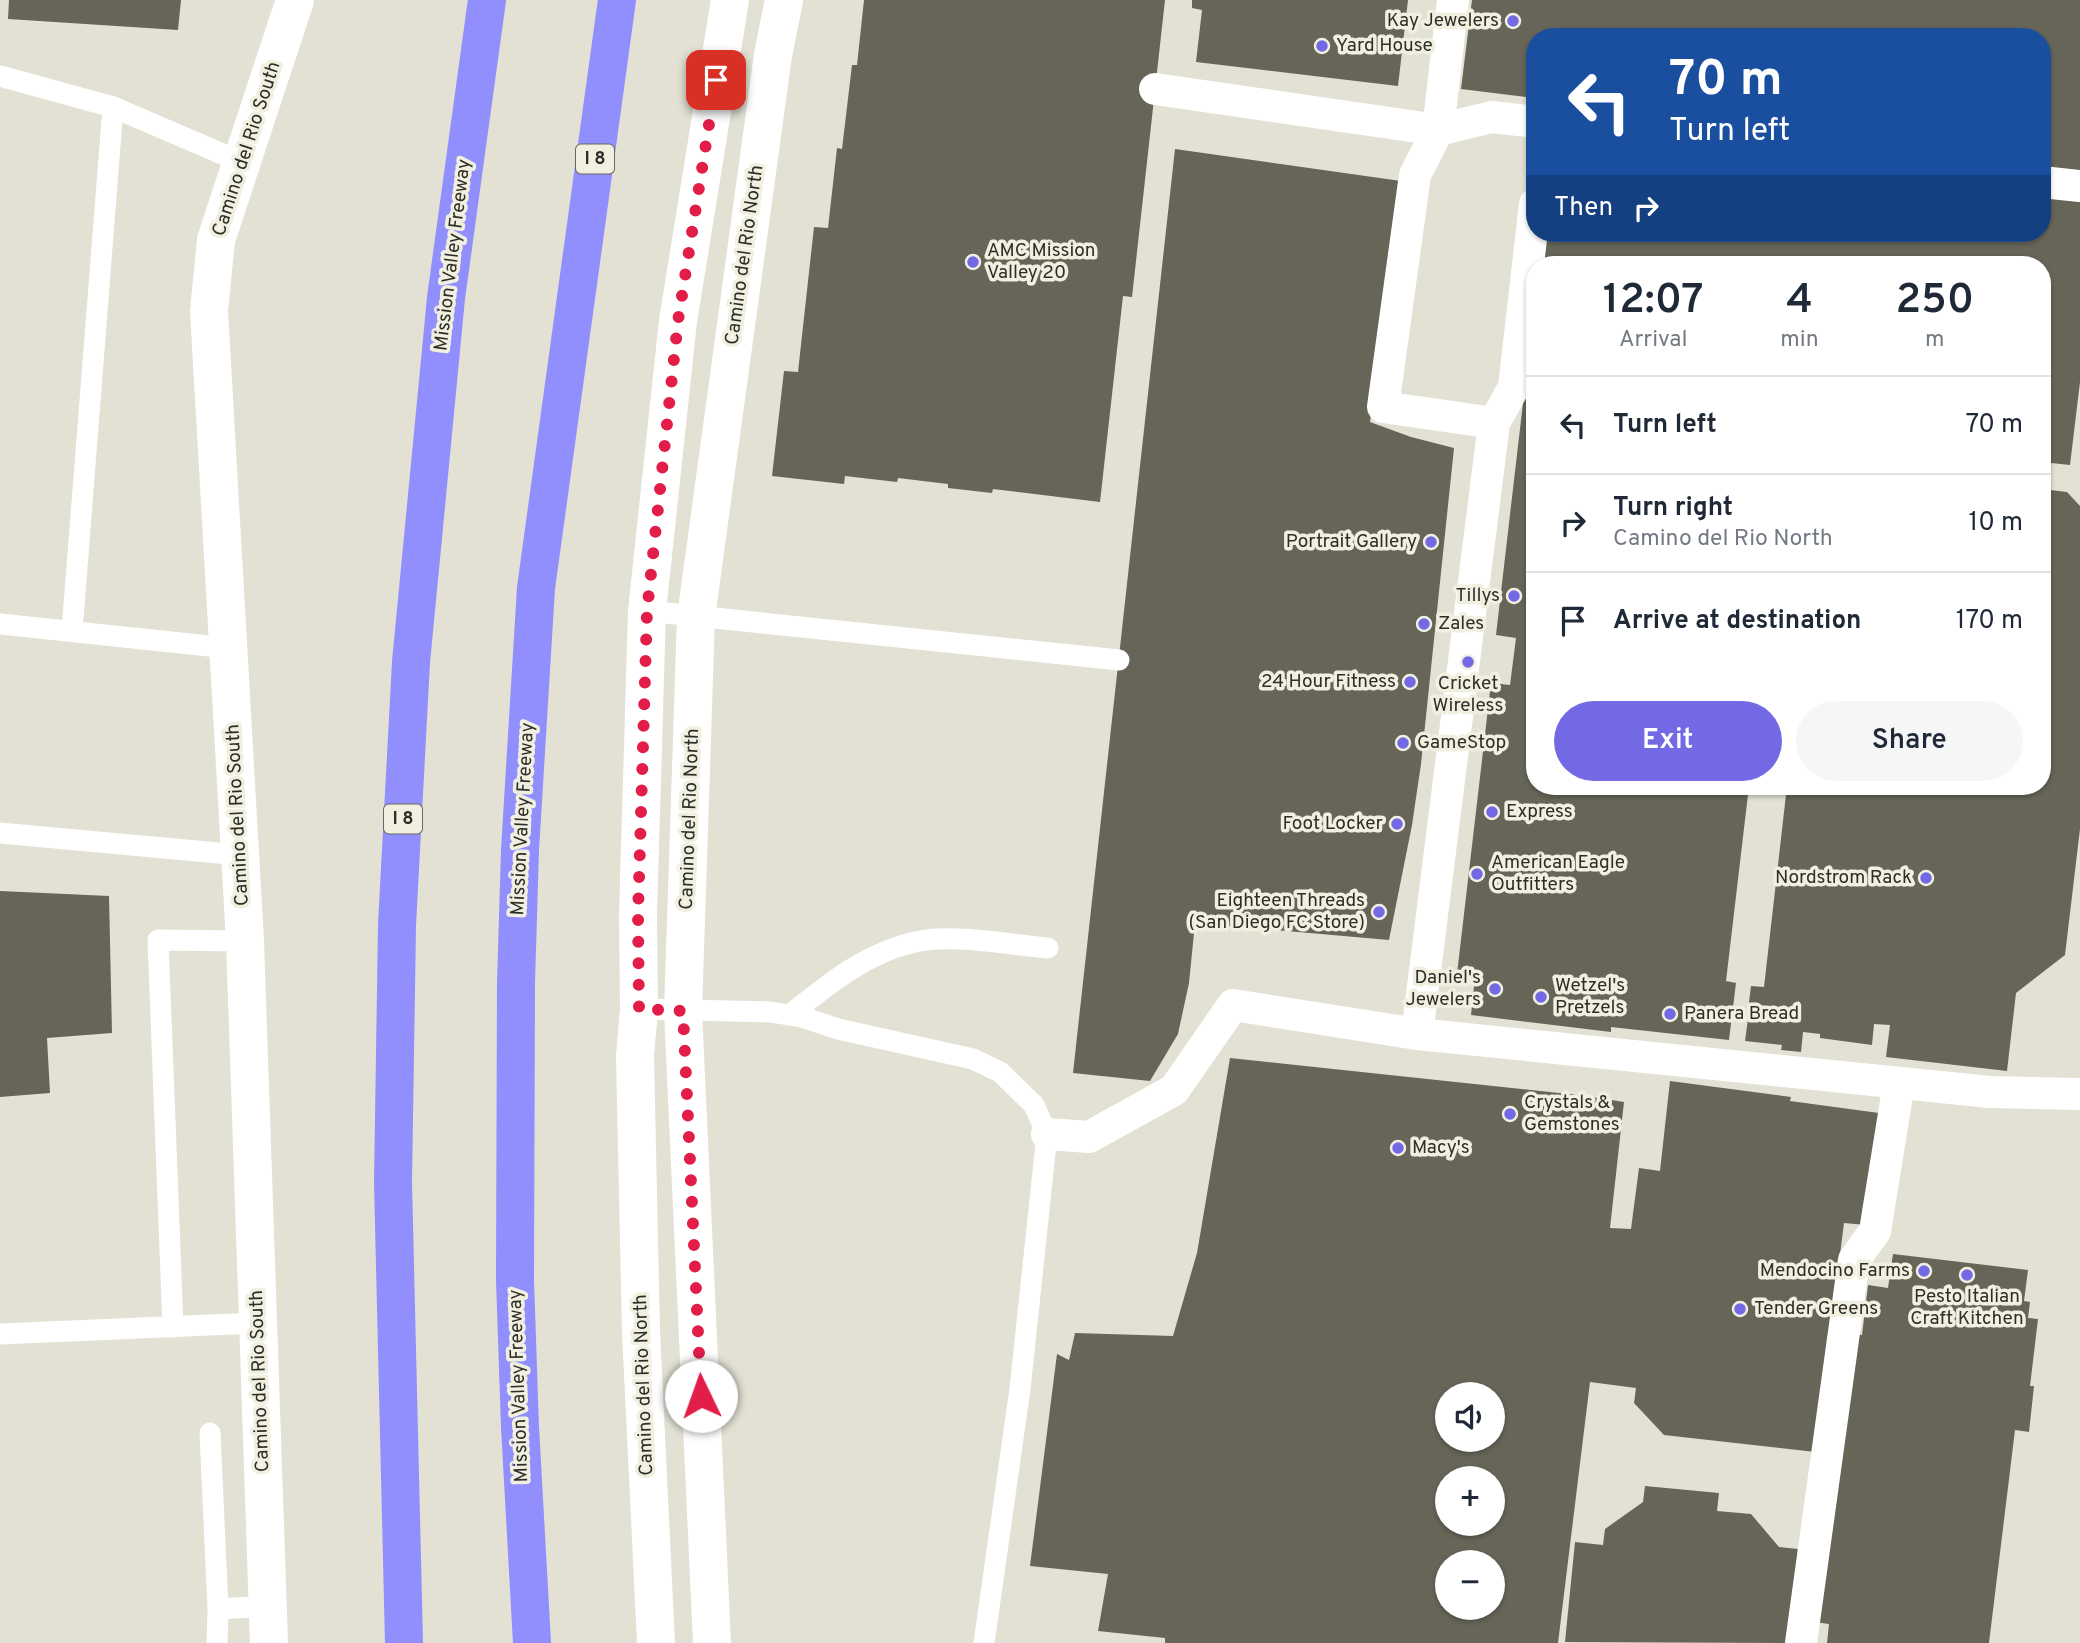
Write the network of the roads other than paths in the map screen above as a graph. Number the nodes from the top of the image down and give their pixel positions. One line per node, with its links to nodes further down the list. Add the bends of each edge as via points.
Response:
1 (295, 0): 12 (street, Camino del Rio South)
2 (487, 0): 41 (highway, Mission Valley Freeway / I 8, via 429,450 411,662 397,925 393,1182)
3 (617, 0): 42 (highway, Mission Valley Freeway / I 8, via 536,588 520,836 515,1280)
4 (730, 0): 17 (street, Camino del Rio North, via 678,321)
5 (785, 0): 18 (street, Camino del Rio North, via 773,55)
6 (1453, 0): 11 (street)
7 (0, 76): 9 (lane)
8 (1155, 89): 11 (street)
9 (113, 107): 12 (lane); 20 (lane)
10 (1526, 121): 11 (street, via 1492,117)
11 (1438, 130): 16 (street, via 1415,175 1384,407)
12 (242, 162): 21 (street, Camino del Rio South, via 216,240 209,311)
13 (2051, 183): 14 (street)
14 (2080, 187)
15 (1526, 282): 16 (street, via 1514,387)
16 (1494, 423): 30 (street)
17 (647, 611): 18 (lane); 27 (street, Camino del Rio North)
18 (696, 617): 22 (lane); 28 (street, Camino del Rio North)
19 (0, 624): 20 (lane)
20 (72, 631): 21 (lane)
21 (228, 648): 24 (street, Camino del Rio South)
22 (1119, 660)
23 (0, 833): 24 (lane)
24 (240, 855): 25 (street, Camino del Rio South)
25 (245, 942): 34 (street, Camino del Rio South); 35 (lane, via 158,940)
26 (1048, 948): 29 (lane, via 969,940 920,941 874,956)
27 (639, 1009): 28 (lane); 43 (street, Camino del Rio North, via 635,1056 641,1332)
28 (683, 1011): 29 (lane); 44 (street, Camino del Rio North)
29 (790, 1015): 33 (lane, via 973,1059 1000,1072 1034,1105)
30 (1417, 1034): 31 (street); 33 (street, via 1233,1005 1174,1090 1089,1137)
31 (1899, 1083): 32 (street); 46 (street, via 1875,1231 1854,1260)
32 (2080, 1094)
33 (1047, 1134): 45 (lane, via 1020,1389)
34 (258, 1323): 35 (lane); 39 (street, Camino del Rio South)
35 (173, 1327): 36 (lane)
36 (0, 1334)
37 (211, 1433): 38 (lane)
38 (218, 1609): 39 (lane); 40 (lane)
39 (268, 1625)
40 (217, 1643)
41 (404, 1643)
42 (532, 1643)
43 (656, 1643)
44 (712, 1643)
45 (984, 1643)
46 (1801, 1643)

